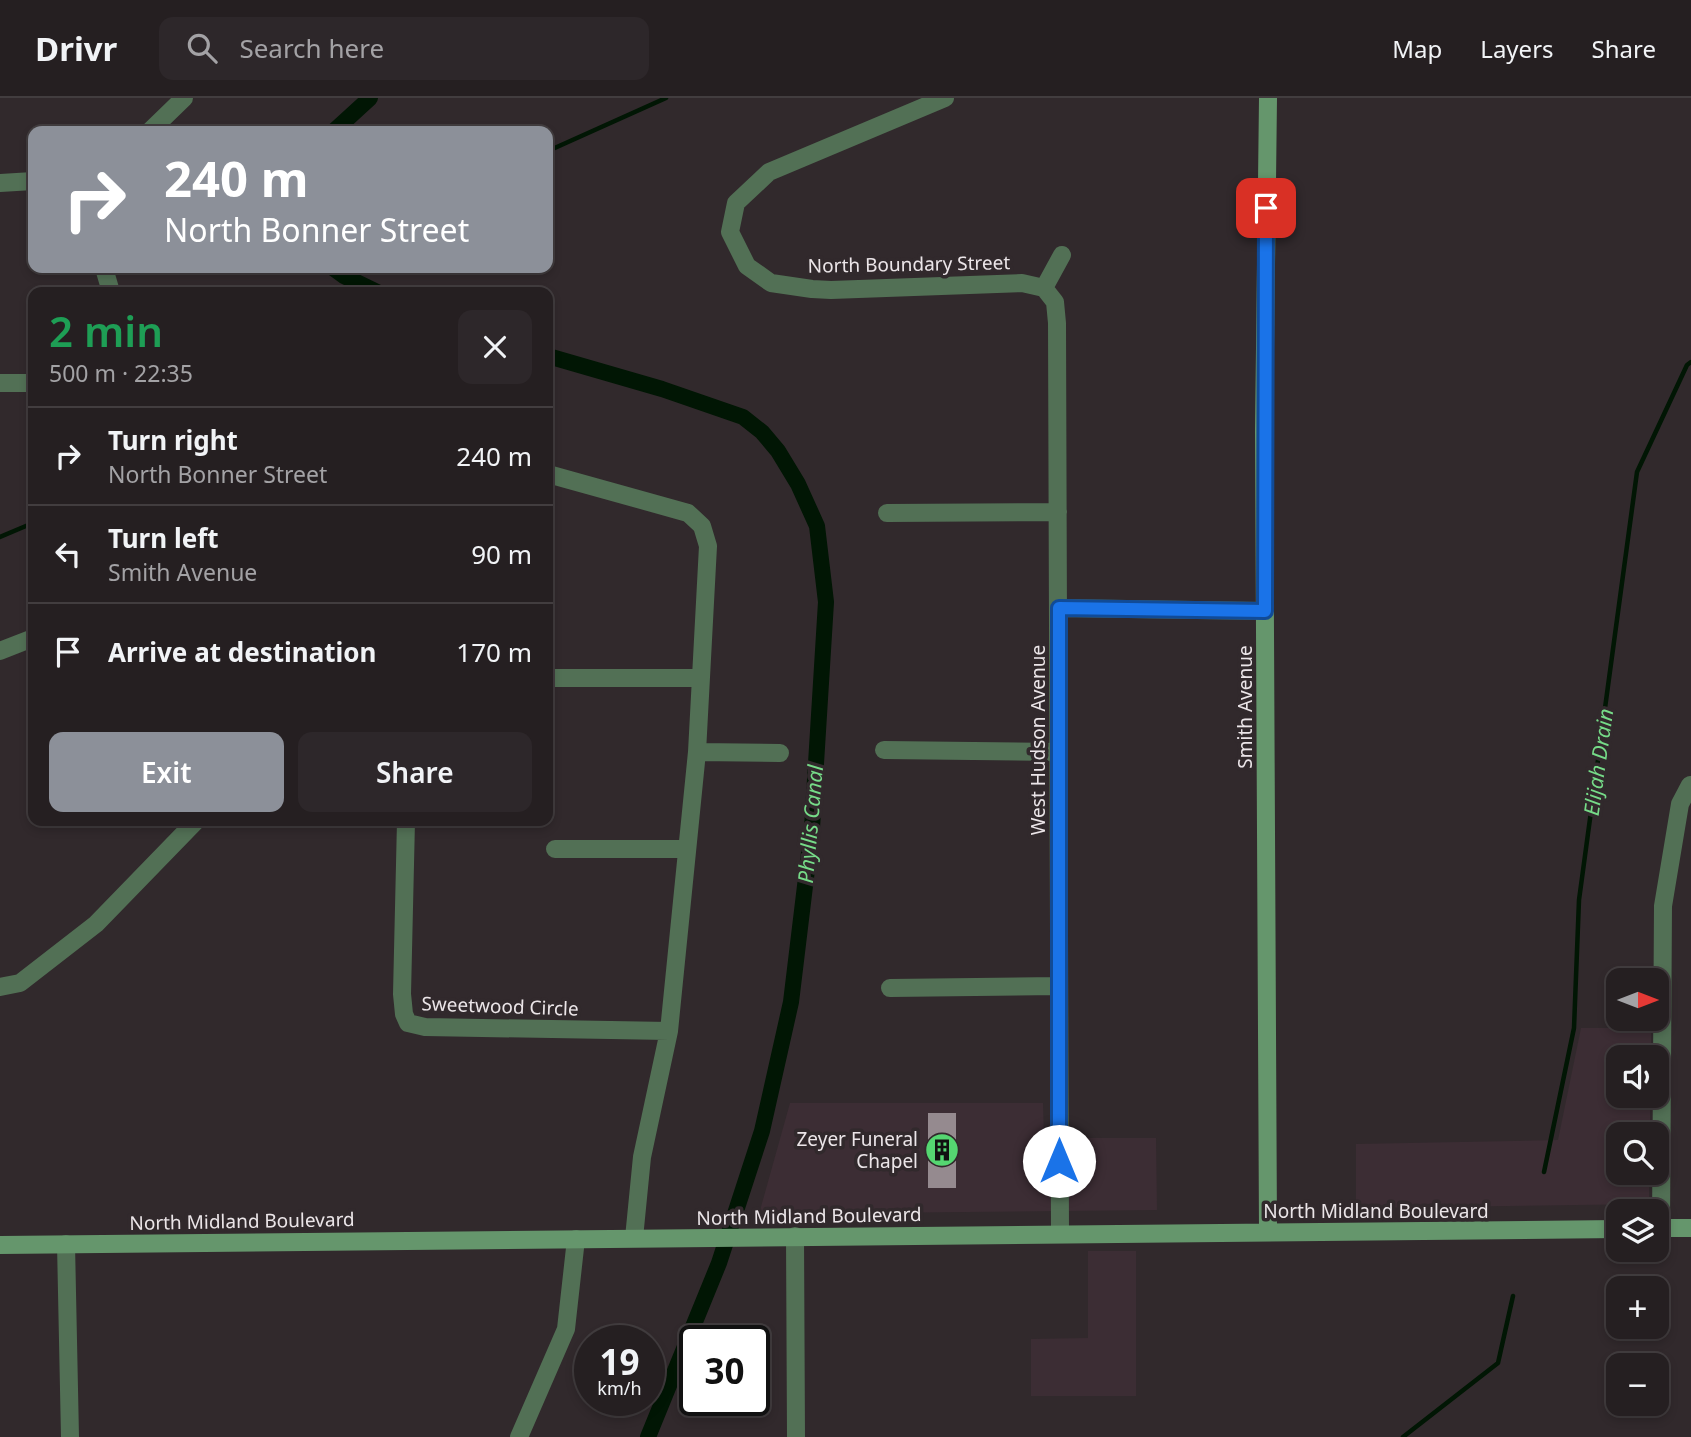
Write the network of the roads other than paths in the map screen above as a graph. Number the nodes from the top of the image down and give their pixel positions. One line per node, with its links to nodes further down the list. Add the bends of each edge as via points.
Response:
1 (184, 98): 4 (street)
2 (945, 98): 8 (street, North Boundary Street, via 769,173 736,203 731,218 730,232 747,266 771,283 812,289 1022,283)
3 (1268, 98): 15 (main road, Smith Avenue)
4 (155, 126)
5 (28, 181): 6 (street)
6 (0, 183)
7 (1062, 255): 8 (street)
8 (1044, 288): 12 (street, West Hudson Avenue, via 1055,302 1056,313)
9 (0, 383): 10 (street)
10 (28, 383)
11 (553, 475): 19 (street, via 688,513 702,526 708,546)
12 (1058, 512): 13 (street); 14 (street, West Hudson Avenue)
13 (887, 513)
14 (1059, 608): 15 (street); 22 (street, West Hudson Avenue)
15 (1265, 611): 37 (main road, Smith Avenue)
16 (28, 640): 17 (street)
17 (0, 651)
18 (553, 678): 19 (street)
19 (701, 678): 21 (street)
20 (884, 750): 22 (street)
21 (697, 752): 23 (street); 28 (street)
22 (1059, 752): 29 (street, West Hudson Avenue)
23 (780, 753)
24 (1690, 785): 33 (street, via 1680,803 1663,906)
25 (191, 826): 30 (street, via 96,924 20,983)
26 (406, 826): 32 (street, Sweetwood Circle, via 402,994 408,1023)
27 (555, 849): 28 (street)
28 (686, 849): 32 (street)
29 (1058, 986): 31 (street); 38 (street, West Hudson Avenue)
30 (0, 987)
31 (890, 988)
32 (669, 1031): 40 (street, via 642,1157)
33 (1659, 1199)
34 (1669, 1228): 35 (main road)
35 (1691, 1228)
36 (1606, 1229): 37 (main road, North Midland Boulevard)
37 (1268, 1232): 38 (main road, North Midland Boulevard)
38 (1060, 1234): 39 (main road, North Midland Boulevard)
39 (795, 1236): 40 (main road, North Midland Boulevard); 46 (street)
40 (634, 1238): 41 (main road, North Midland Boulevard)
41 (576, 1239): 42 (main road, North Midland Boulevard); 45 (street, via 566,1329)
42 (66, 1244): 43 (main road, North Midland Boulevard); 44 (street)
43 (0, 1245)
44 (69, 1437)
45 (519, 1437)
46 (796, 1437)

